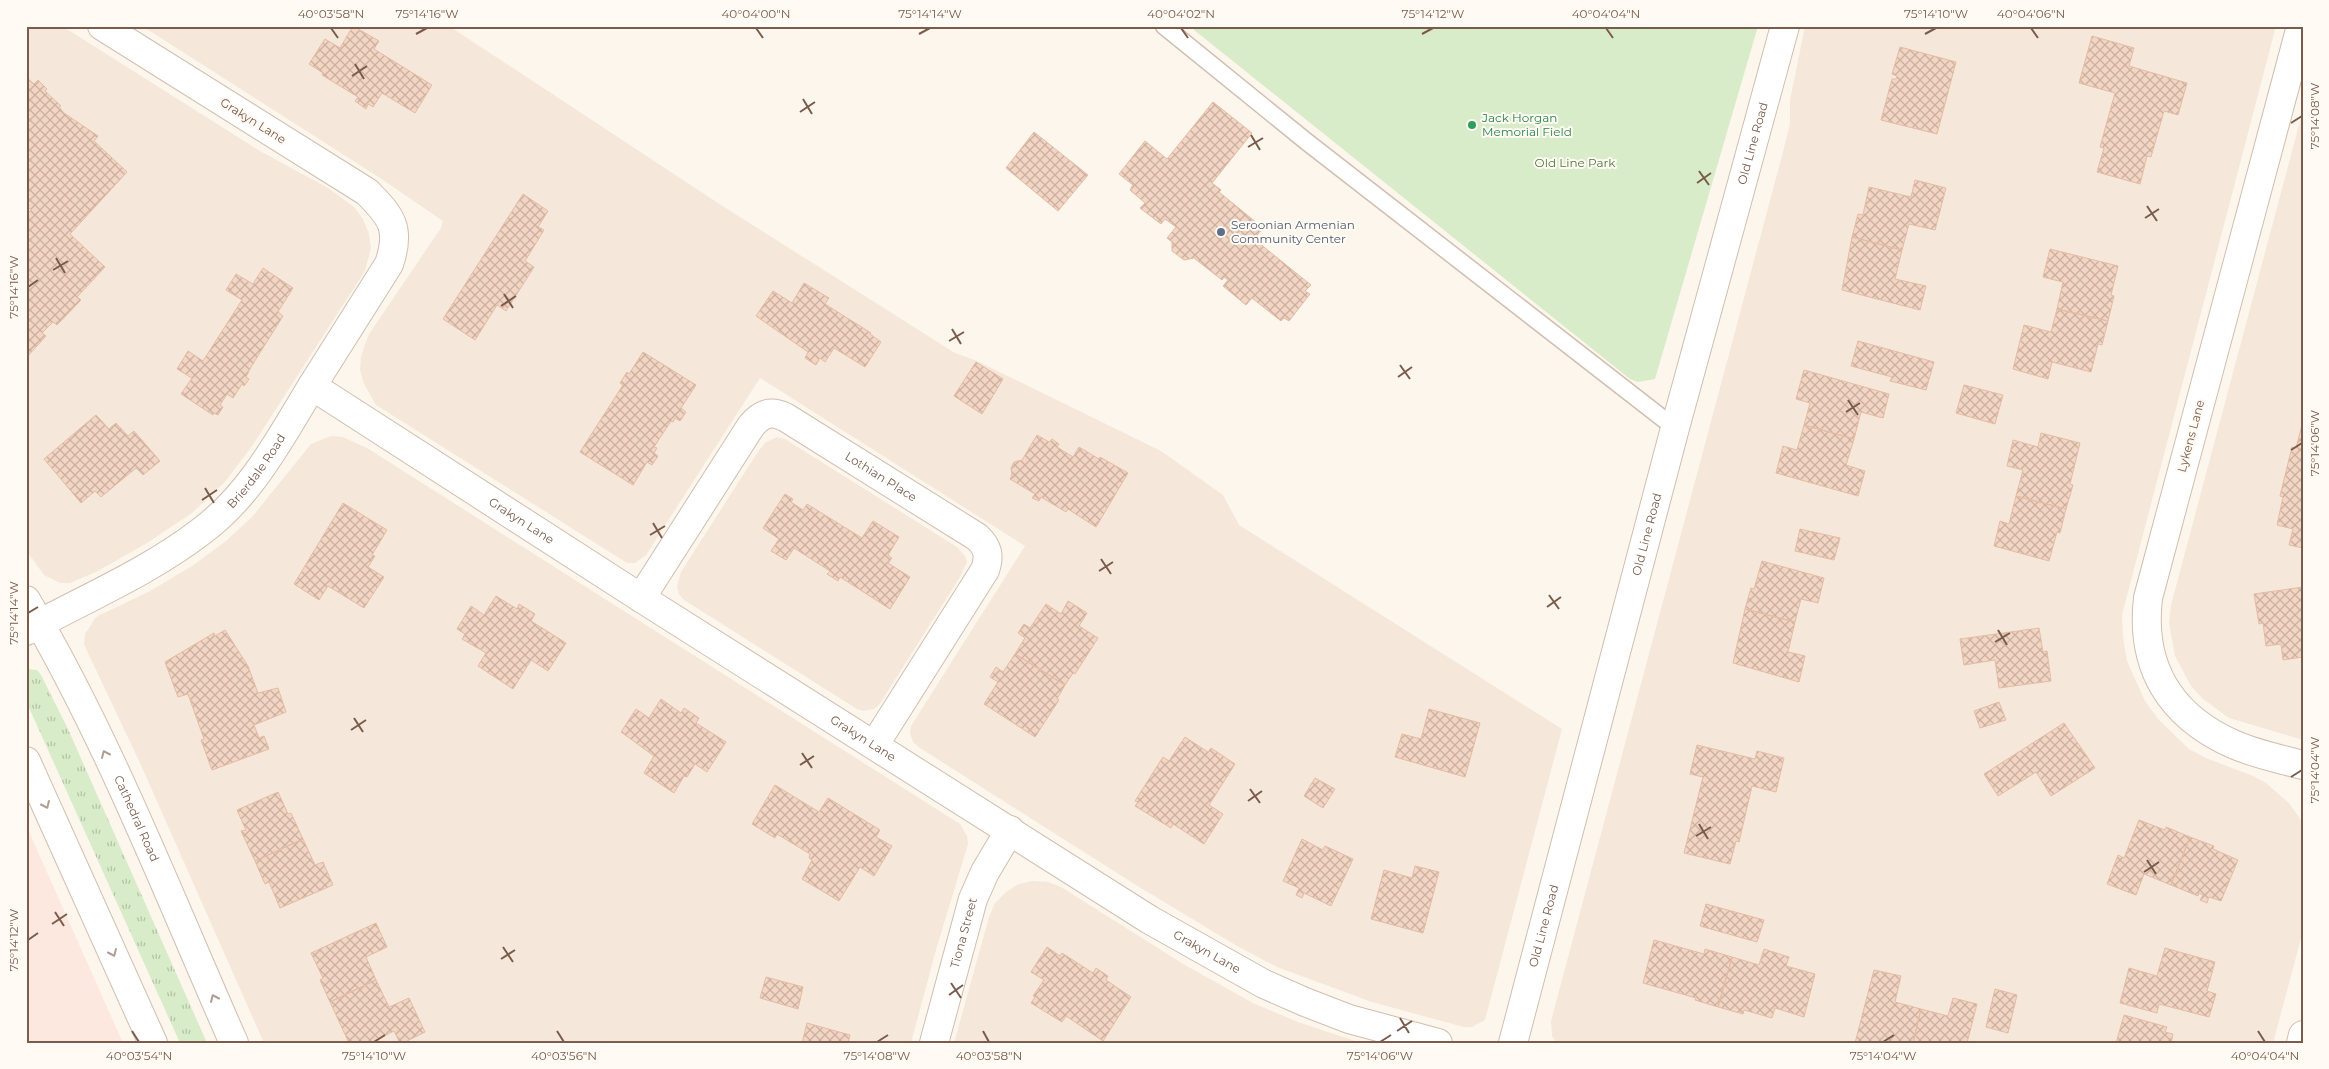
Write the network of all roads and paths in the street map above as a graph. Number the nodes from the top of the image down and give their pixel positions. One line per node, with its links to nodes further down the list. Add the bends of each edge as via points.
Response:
1 (102, 26): 5 (street, Grakyn Lane, via 367,192 383,208)
2 (1164, 26): 7 (lane, via 1307,142)
3 (1785, 26): 7 (street, Old Line Road)
4 (2300, 26): 13 (street, Lykens Lane, via 2148,598 2146,623 2151,658 2162,682 2192,721 2235,745)
5 (393, 227): 6 (street, Brierdale Road, via 395,246 389,264)
6 (312, 386): 8 (street, Grakyn Lane); 10 (street, Brierdale Road, via 254,478 204,529 125,580)
7 (1675, 428): 20 (street, Old Line Road)
8 (640, 598): 11 (street, Grakyn Lane); 11 (street, Lothian Place, via 757,418 767,413 785,417 976,538 988,552 985,570)
9 (26, 600): 10 (street, Cathedral Road)
10 (33, 627): 17 (street, Cathedral Road, one-way to 10, via 93,727)
11 (875, 744): 14 (street, Grakyn Lane)
12 (26, 761): 16 (street, one-way to 16)
13 (2303, 765)
14 (1010, 830): 18 (street, Tiona Street, via 973,899); 19 (street, Grakyn Lane, via 1150,920 1264,984 1349,1018)
15 (2303, 1035): 21 (street)
16 (153, 1043)
17 (234, 1043)
18 (934, 1043)
19 (1438, 1043)
20 (1514, 1043)
21 (2301, 1043)

